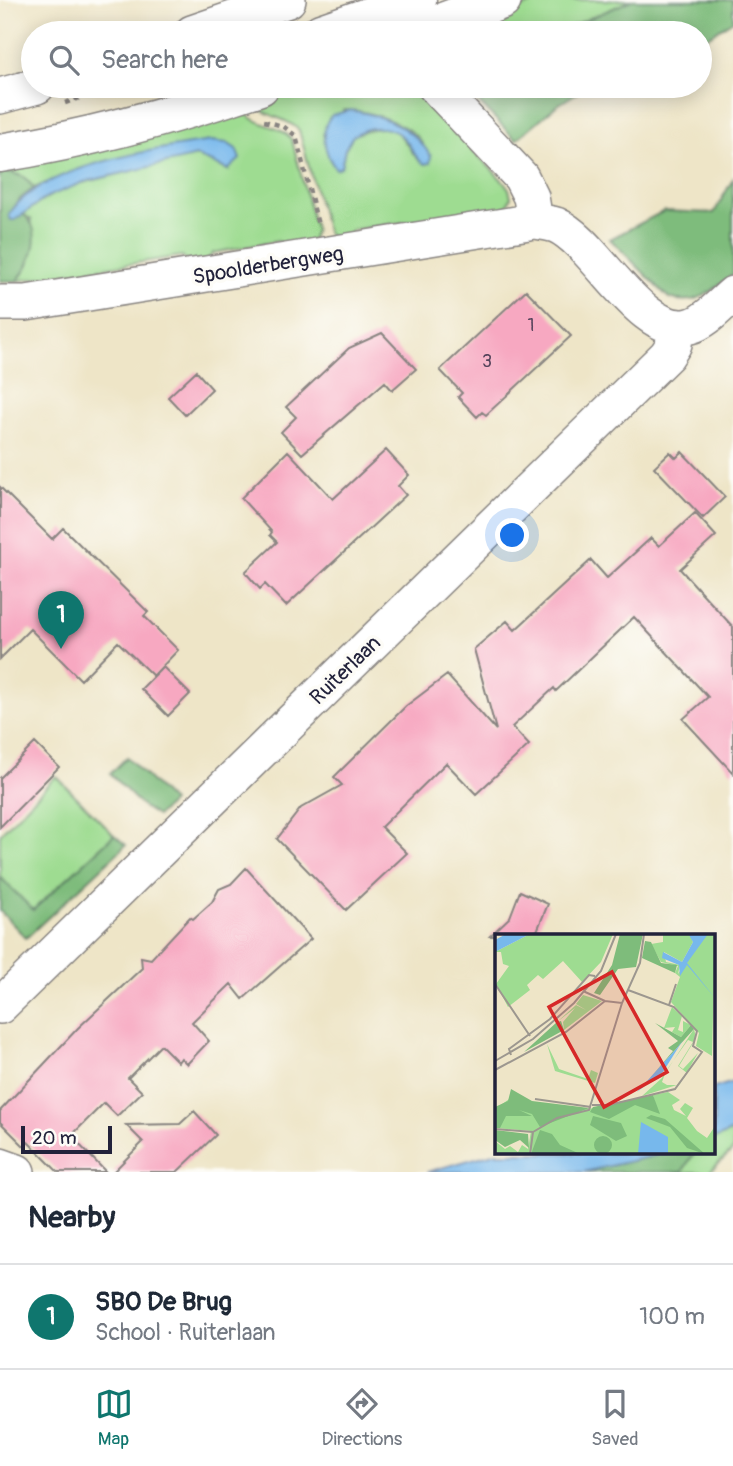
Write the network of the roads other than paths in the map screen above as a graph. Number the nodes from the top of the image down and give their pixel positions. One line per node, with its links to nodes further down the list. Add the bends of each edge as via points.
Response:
1 (288, 0): 4 (street)
2 (417, 0): 5 (main road)
3 (502, 0): 6 (main road)
4 (227, 21)
5 (388, 21)
6 (445, 21)
7 (21, 90): 8 (street)
8 (0, 96)
9 (134, 98): 12 (main road, via 38,130)
10 (219, 98): 12 (main road, via 57,144)
11 (446, 98): 13 (street, via 521,177)
12 (0, 151)
13 (535, 221): 15 (street, Spoolderbergweg, via 26,303); 16 (street, via 555,225 647,312)
14 (733, 294): 16 (street, via 701,322)
15 (0, 303)
16 (677, 327): 17 (street, Ruiterlaan, via 667,355)
17 (0, 1006)
18 (0, 1166): 19 (street)
19 (17, 1172)

